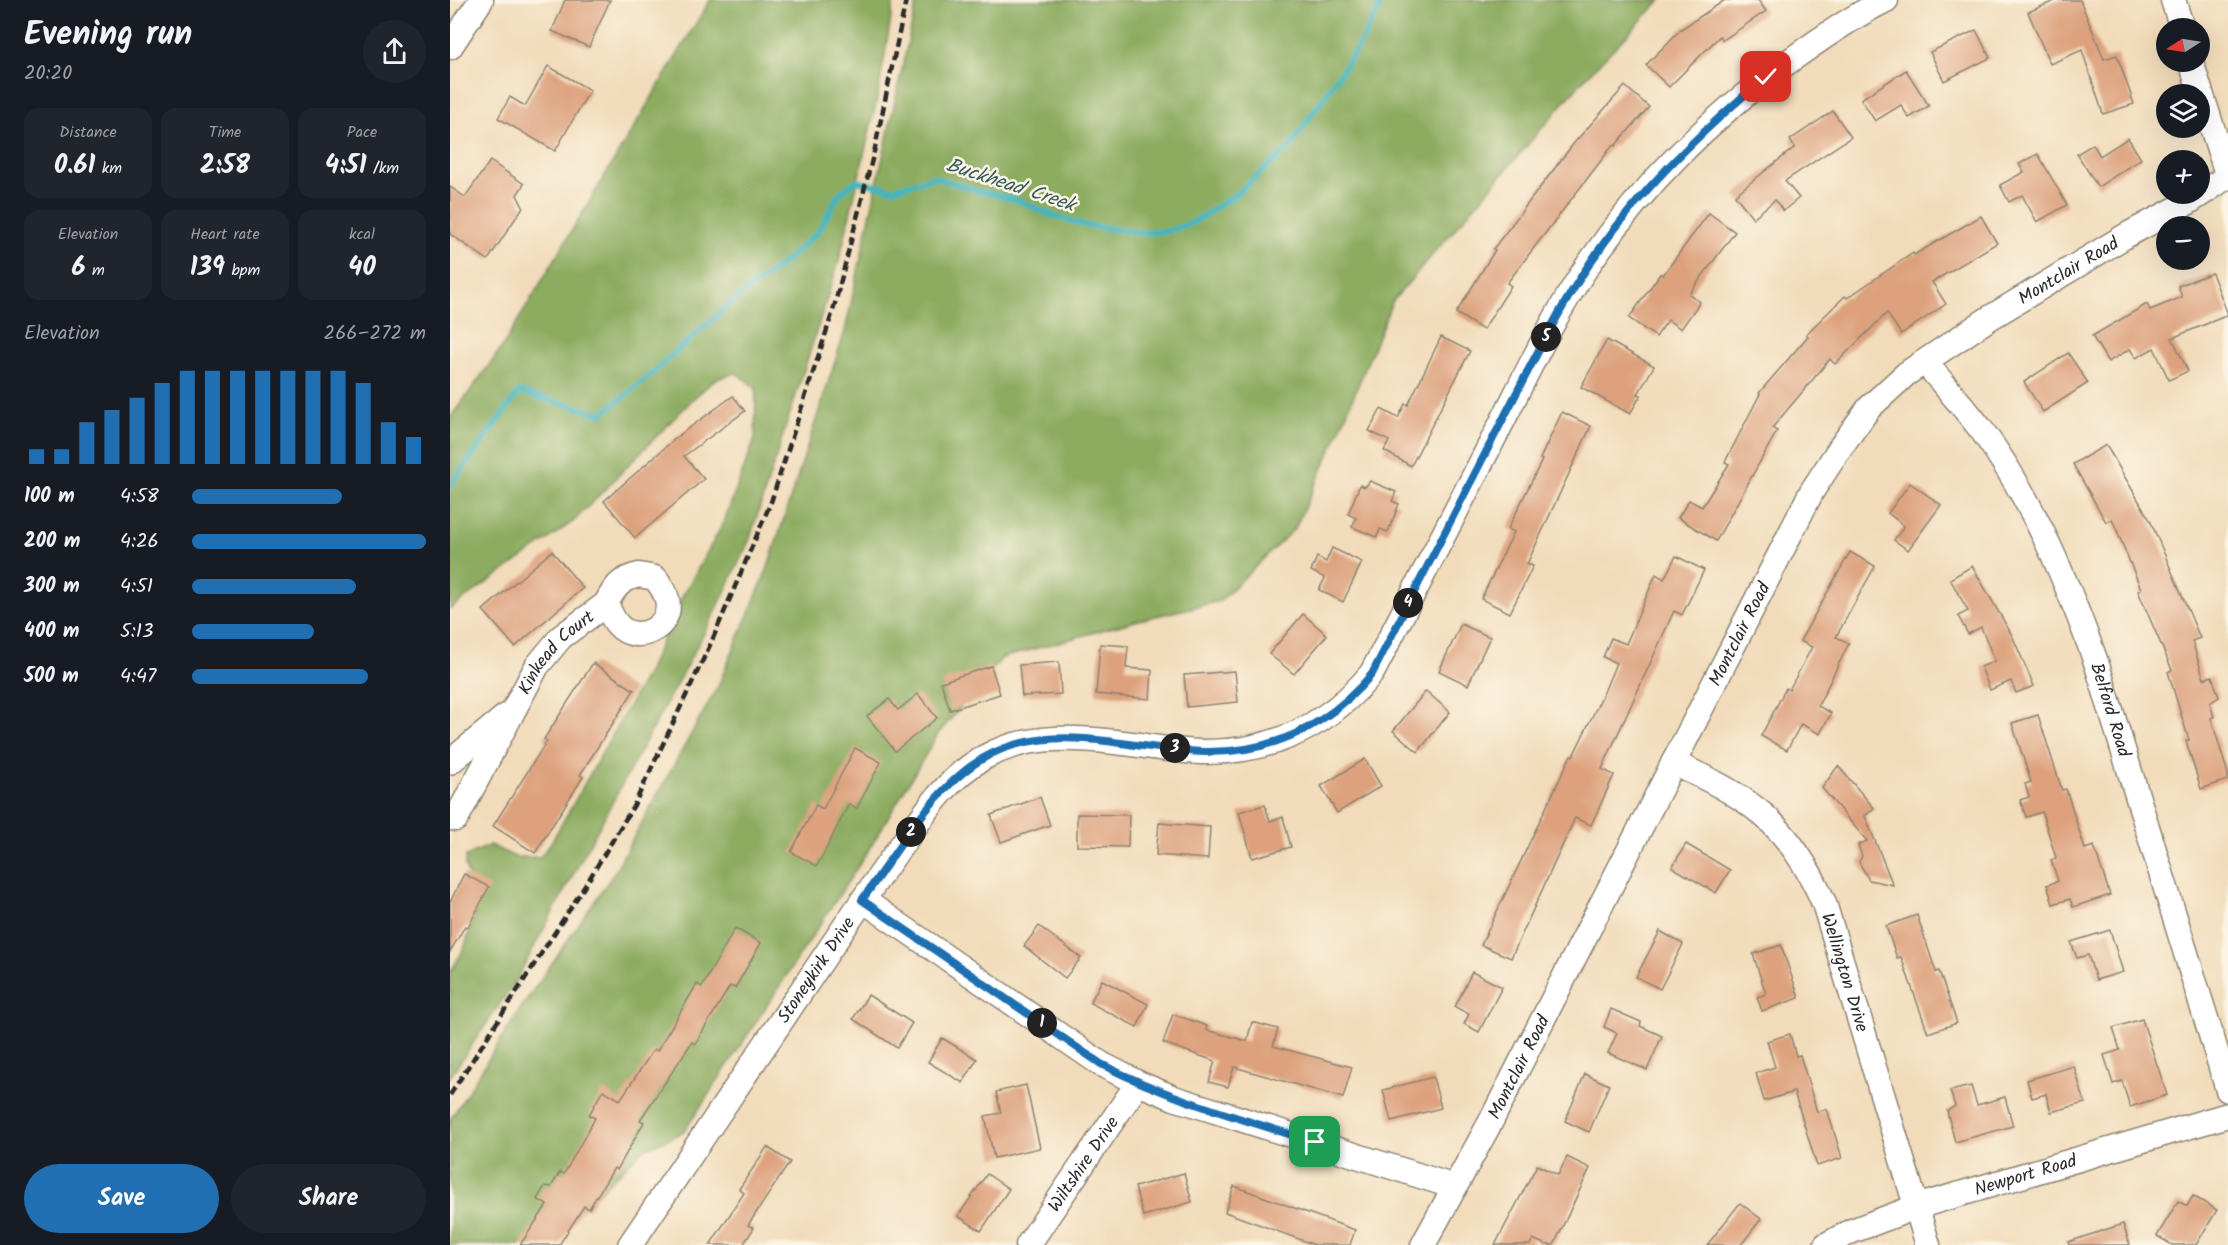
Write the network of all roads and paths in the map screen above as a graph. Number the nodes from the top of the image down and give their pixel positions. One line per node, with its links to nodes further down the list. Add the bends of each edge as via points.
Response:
1 (481, 0): 5 (street)
2 (1886, 0): 15 (street, Stoneykirk Drive, via 1822,38 1713,121 1620,222 1587,266 1552,325 1372,674 1354,694 1333,712 1285,738 1232,751 1204,752 1063,738 1009,746 951,782 932,802)
3 (2173, 0): 4 (street)
4 (2179, 18)
5 (450, 47)
6 (2196, 72): 7 (street)
7 (2217, 112): 8 (street)
8 (2228, 176): 9 (street, Montclair Road, via 1988,319)
9 (1924, 362): 13 (street, Montclair Road, via 1869,408 1812,491); 17 (street, Belford Road, via 1983,432 2013,478 2074,601)
10 (606, 604): 11 (street, Kinkead Court, via 561,638 537,666)
11 (514, 709): 12 (street, Kinkead Court); 14 (street, Kinkead Court, via 456,819)
12 (450, 762)
13 (1672, 763): 19 (street, Montclair Road); 20 (street, Wellington Drive, via 1718,783 1763,813 1799,854 1813,878 1824,903)
14 (450, 818)
15 (862, 900): 16 (street, via 1101,1064); 21 (street, Stoneykirk Drive)
16 (1138, 1083): 19 (street, via 1174,1098); 22 (street, Wiltshire Drive)
17 (2228, 1090)
18 (2228, 1115): 20 (street, Newport Road)
19 (1455, 1187): 23 (street, Montclair Road)
20 (1916, 1207): 24 (street, Newport Road); 25 (street, Wellington Drive)
21 (630, 1245)
22 (1028, 1245)
23 (1423, 1245)
24 (1826, 1245)
25 (1928, 1245)

